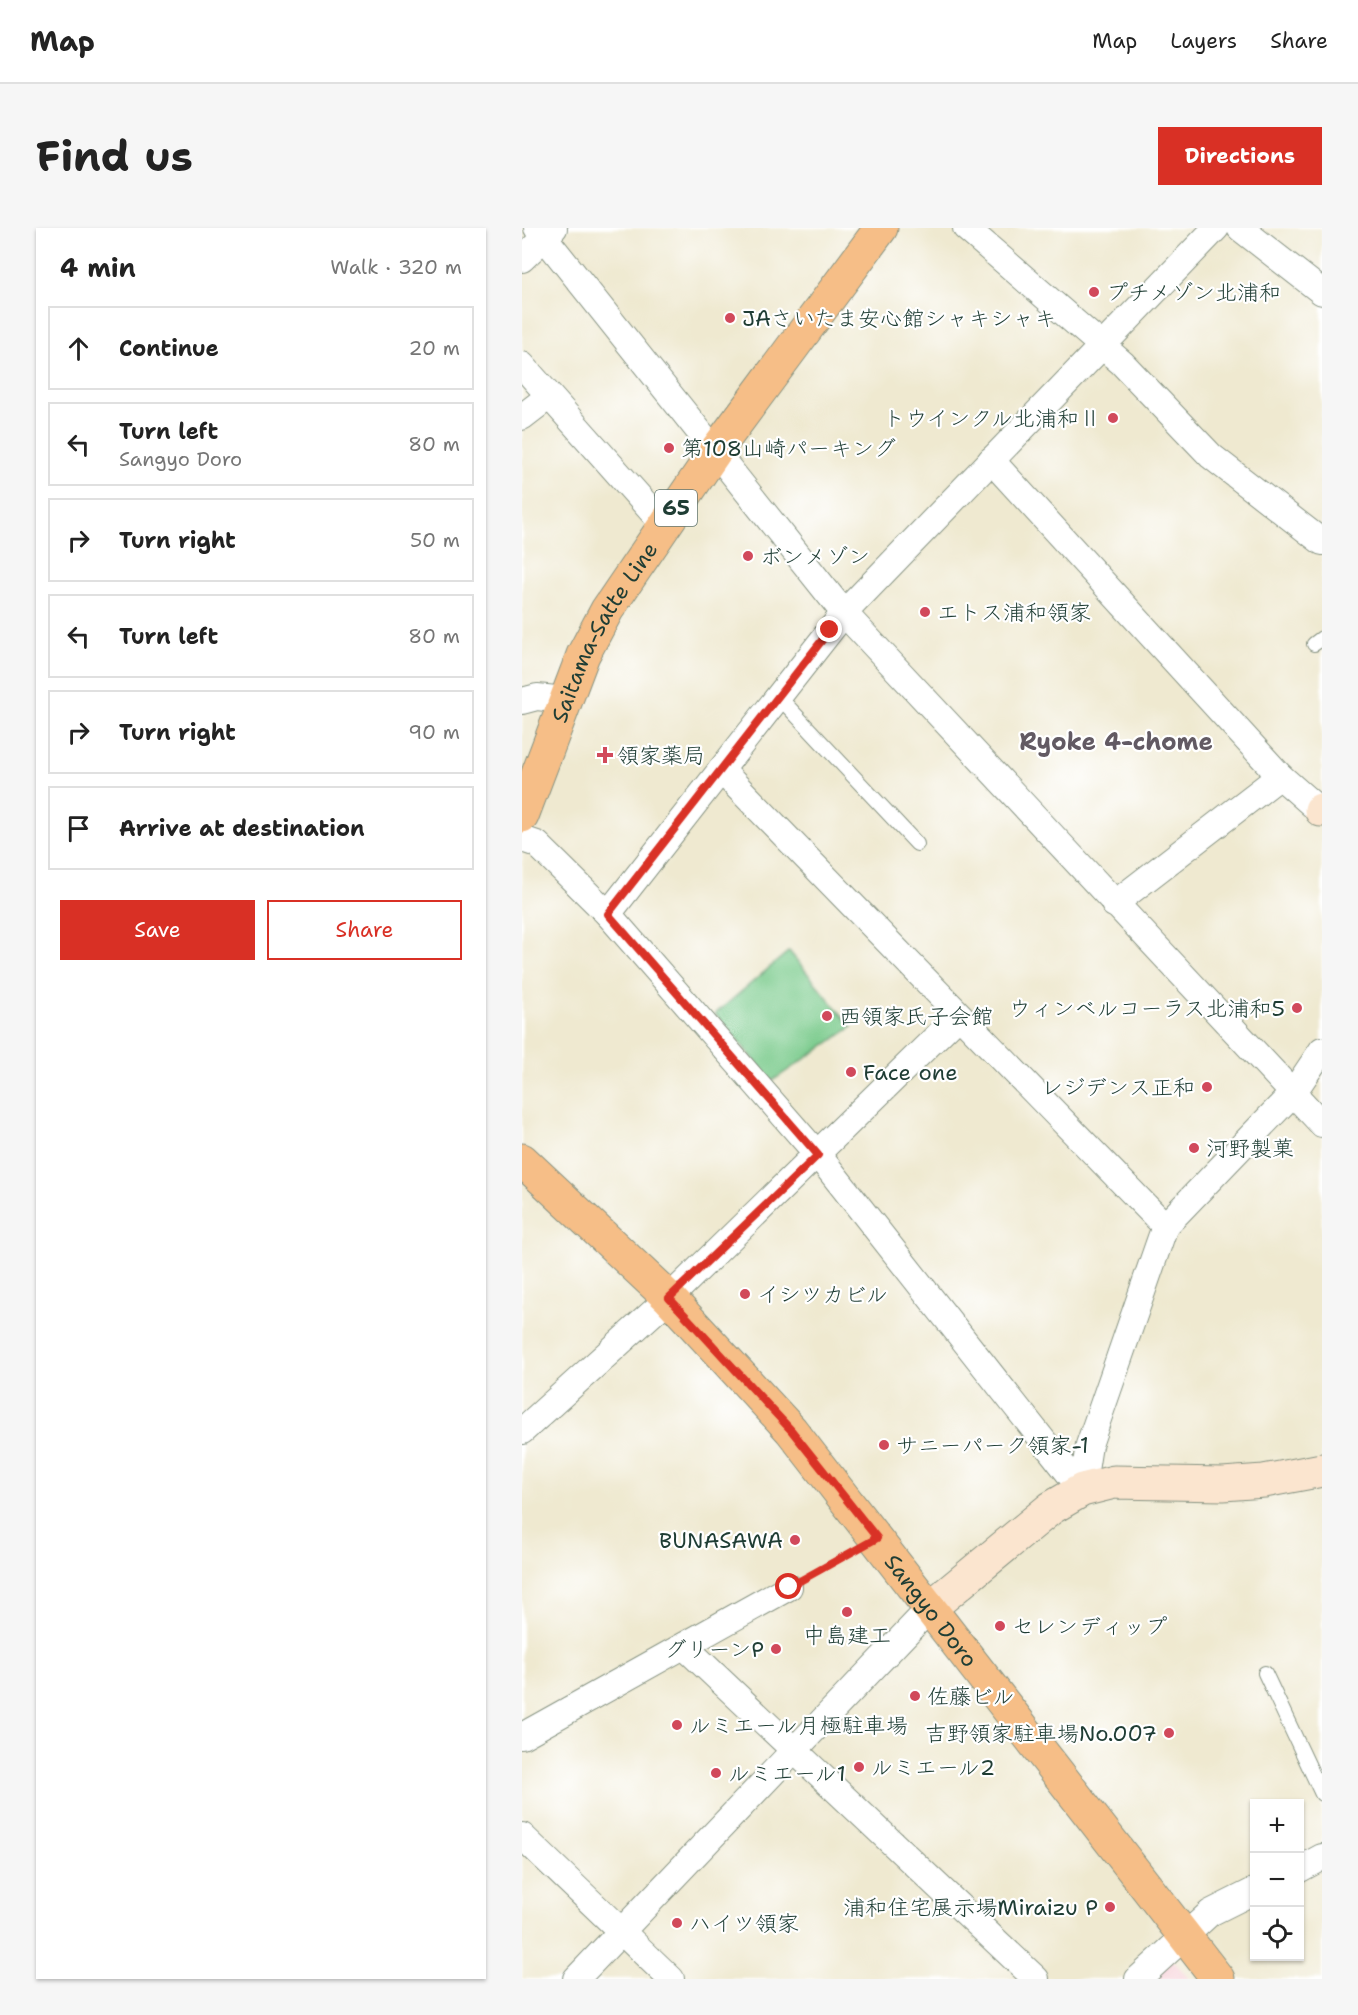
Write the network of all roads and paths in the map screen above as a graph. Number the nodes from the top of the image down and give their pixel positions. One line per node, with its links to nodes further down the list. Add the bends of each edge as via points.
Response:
1 (881, 228): 12 (main road, Saitama-Satte Line / 65)
2 (966, 228): 8 (street)
3 (1216, 228): 8 (street)
4 (1240, 228): 7 (street)
5 (545, 231): 6 (street); 12 (street)
6 (522, 259)
7 (1322, 292)
8 (1102, 346): 13 (street); 15 (street, via 1211,456)
9 (522, 365): 10 (street)
10 (548, 397): 11 (street); 14 (street)
11 (522, 417)
12 (714, 453): 14 (main road, Saitama-Satte Line / 65); 16 (street)
13 (991, 460): 16 (street); 21 (street)
14 (665, 526): 19 (main road, Saitama-Satte Line / 65, via 607,610)
15 (1322, 542)
16 (844, 612): 17 (street); 26 (street)
17 (778, 696): 20 (street); 25 (lane)
18 (522, 700): 19 (street)
19 (565, 700): 23 (main road, Saitama-Satte Line / 65)
20 (721, 770): 27 (street); 28 (street)
21 (1280, 776): 22 (street); 26 (street)
22 (1322, 811)
23 (522, 816)
24 (522, 839): 27 (street, via 537,844)
25 (917, 844)
26 (1114, 904): 30 (street)
27 (608, 914): 32 (street)
28 (959, 1015): 32 (street); 34 (street)
29 (1322, 1050): 30 (street)
30 (1293, 1093): 31 (street); 34 (street)
31 (1322, 1124)
32 (818, 1155): 35 (street); 38 (street)
33 (522, 1160): 35 (main road, Sangyo Doro)
34 (1165, 1226): 38 (street, via 1089,1445)
35 (669, 1298): 36 (street); 39 (main road, Sangyo Doro, via 791,1430)
36 (522, 1431)
37 (1322, 1470): 38 (street, via 1264,1481 1114,1482)
38 (1082, 1490): 41 (street, via 1052,1508)
39 (877, 1538): 40 (path); 41 (main road, Sangyo Doro)
40 (789, 1587): 42 (street)
41 (931, 1607): 45 (street); 52 (main road, Sangyo Doro)
42 (684, 1646): 44 (street); 45 (street)
43 (1265, 1673): 46 (lane)
44 (522, 1736)
45 (796, 1752): 51 (street); 55 (street)
46 (1322, 1794)
47 (522, 1836): 51 (street)
48 (1322, 1857): 49 (street)
49 (1304, 1866)
50 (1250, 1893): 52 (street, via 1210,1913)
51 (622, 1933): 53 (street); 54 (street)
52 (1183, 1936): 56 (street); 57 (main road, Sangyo Doro)
53 (576, 1979)
54 (671, 1979)
55 (1036, 1979)
56 (1138, 1979)
57 (1218, 1979)

